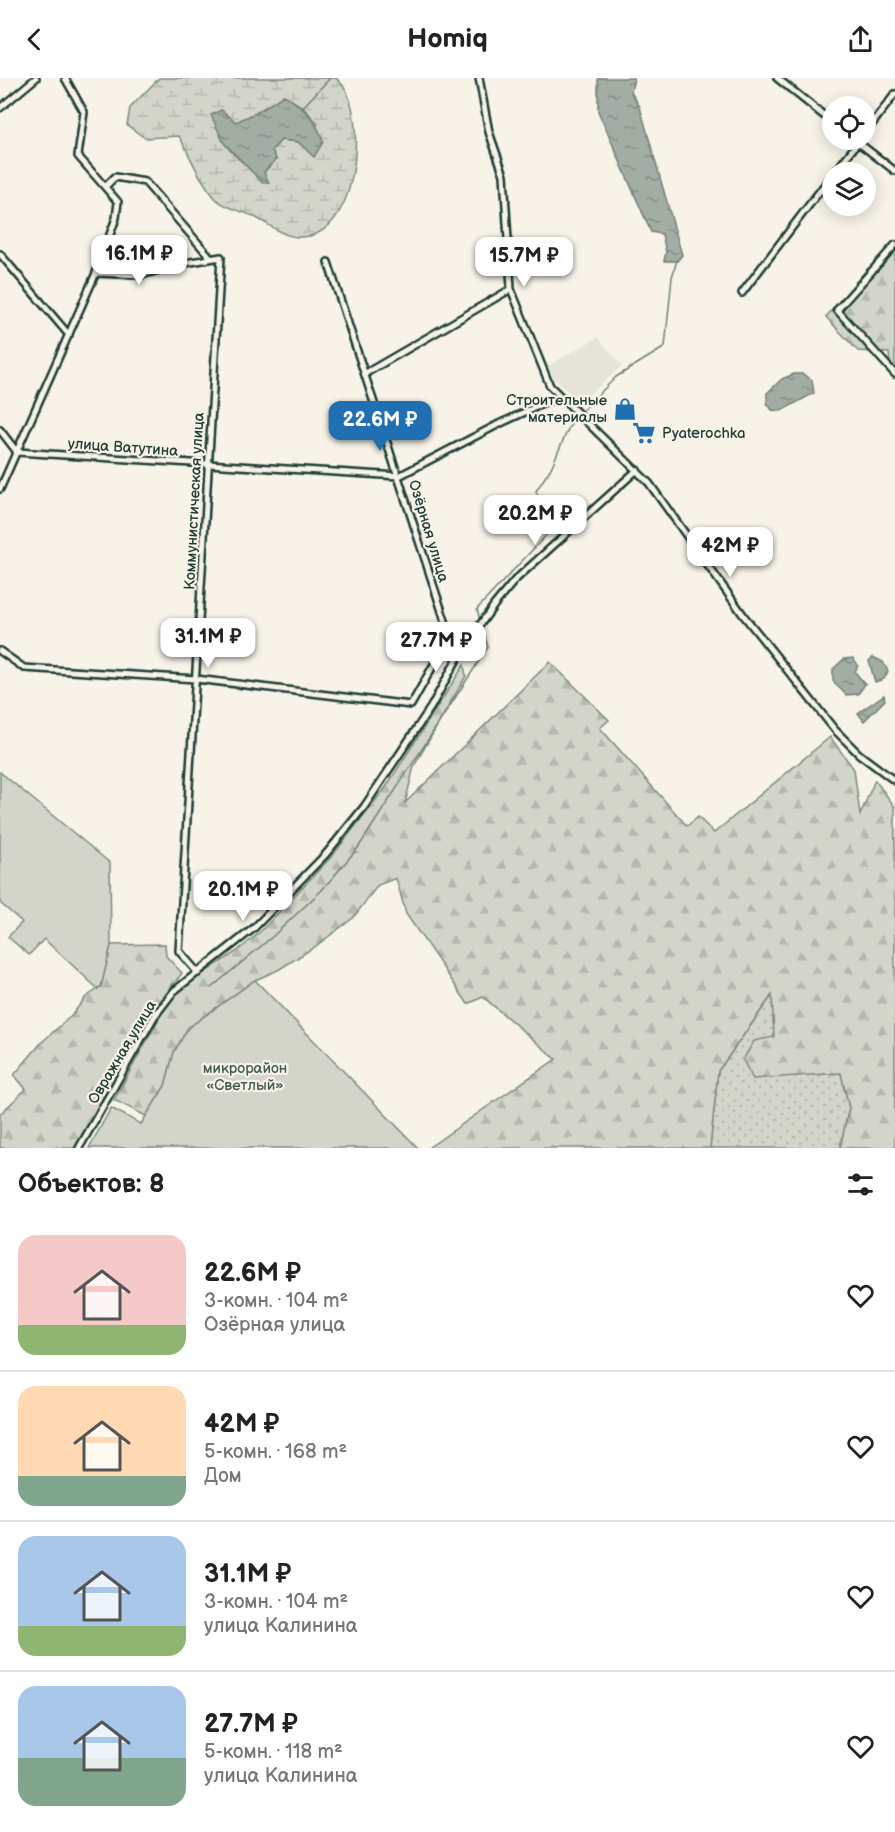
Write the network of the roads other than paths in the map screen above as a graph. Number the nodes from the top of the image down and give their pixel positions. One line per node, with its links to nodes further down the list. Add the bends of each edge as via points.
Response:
1 (36, 78): 6 (street)
2 (65, 78): 11 (street, via 84,112 78,156)
3 (479, 78): 18 (street, via 489,132 504,175)
4 (777, 78): 7 (street)
5 (895, 94): 8 (street)
6 (0, 108)
7 (822, 114)
8 (876, 119)
9 (870, 150): 10 (street)
10 (895, 171)
11 (106, 186): 15 (street, via 115,177 145,182); 17 (street, via 118,202)
12 (822, 190): 19 (street)
13 (895, 245): 22 (street, via 837,310)
14 (0, 254): 20 (street)
15 (212, 258): 17 (street, via 142,275); 26 (street, Коммунистическая улица, via 221,257)
16 (328, 262): 21 (street, Озёрная улица)
17 (96, 273): 20 (street)
18 (512, 289): 21 (street); 23 (street, via 550,386)
19 (742, 293)
20 (69, 335): 25 (street)
21 (366, 373): 28 (street, Озёрная улица)
22 (895, 374)
23 (560, 396): 27 (street); 28 (street)
24 (0, 430): 25 (street)
25 (17, 452): 26 (street, улица Ватутина); 29 (street)
26 (208, 464): 28 (street, улица Ватутина); 31 (street, Коммунистическая улица)
27 (637, 470): 32 (street, via 809,698 859,754); 33 (street, Овражная улица, via 515,580 462,650 431,707 364,807 326,854 254,928)
28 (399, 476): 31 (street, Озёрная улица, via 450,636 411,705)
29 (0, 489)
30 (0, 651): 31 (street, via 24,668)
31 (196, 679): 33 (street, Коммунистическая улица, via 179,951)
32 (895, 781)
33 (198, 973): 34 (street, Овражная улица, via 174,991 154,1017)
34 (79, 1148)

